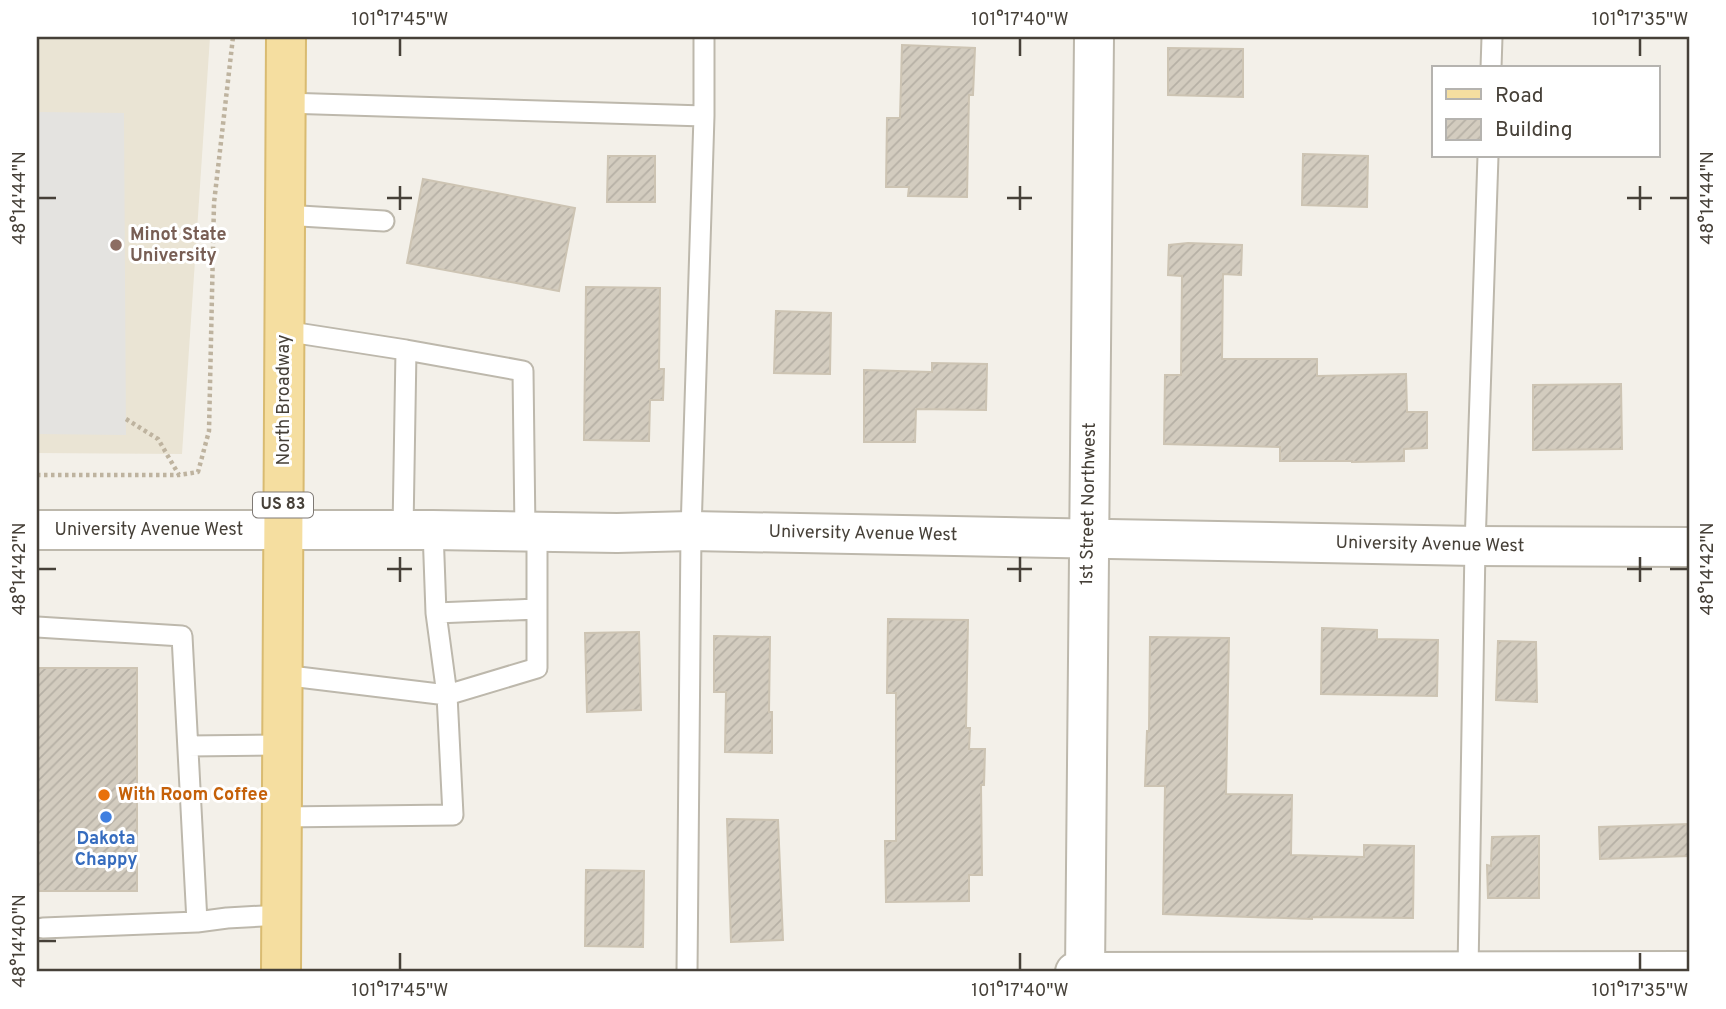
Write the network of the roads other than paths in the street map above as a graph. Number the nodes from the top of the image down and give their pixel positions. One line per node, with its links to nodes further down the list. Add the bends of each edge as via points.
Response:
1 (286, 37): 6 (main road, North Broadway / US 83)
2 (704, 37): 7 (lane)
3 (1094, 37): 18 (street, 1st Street Northwest)
4 (1492, 37): 5 (lane)
5 (1491, 66)
6 (285, 103): 7 (lane); 9 (main road, North Broadway / US 83)
7 (704, 116): 16 (lane)
8 (1488, 158): 19 (lane)
9 (285, 215): 10 (lane); 11 (main road, North Broadway / US 83)
10 (384, 221)
11 (284, 331): 12 (lane); 15 (main road, North Broadway / US 83)
12 (406, 350): 14 (lane); 17 (lane, via 523,371)
13 (37, 530): 15 (street, University Avenue West)
14 (418, 530): 15 (street, University Avenue West); 17 (street, University Avenue West); 22 (lane)
15 (283, 531): 24 (main road, North Broadway / US 83)
16 (691, 531): 17 (street, University Avenue West); 18 (street, University Avenue West); 35 (lane)
17 (531, 532): 21 (lane)
18 (1088, 539): 19 (street, University Avenue West); 37 (street, 1st Street Northwest)
19 (1475, 546): 20 (street, University Avenue West); 32 (lane)
20 (1689, 547)
21 (537, 610): 22 (lane); 25 (lane, via 537,668)
22 (436, 613): 25 (lane)
23 (37, 627): 27 (lane, via 182,636)
24 (282, 675): 25 (lane); 26 (main road, North Broadway / US 83)
25 (447, 695): 28 (lane, via 453,815)
26 (282, 745): 27 (lane); 28 (main road, North Broadway / US 83)
27 (188, 746): 30 (lane)
28 (281, 817): 29 (main road, North Broadway / US 83)
29 (281, 915): 30 (lane); 34 (main road, North Broadway / US 83)
30 (197, 922): 31 (lane)
31 (43, 928)
32 (1468, 971): 33 (street); 37 (street)
33 (1689, 971)
34 (281, 972)
35 (687, 972)
36 (1075, 972): 37 (street)
37 (1084, 972)

